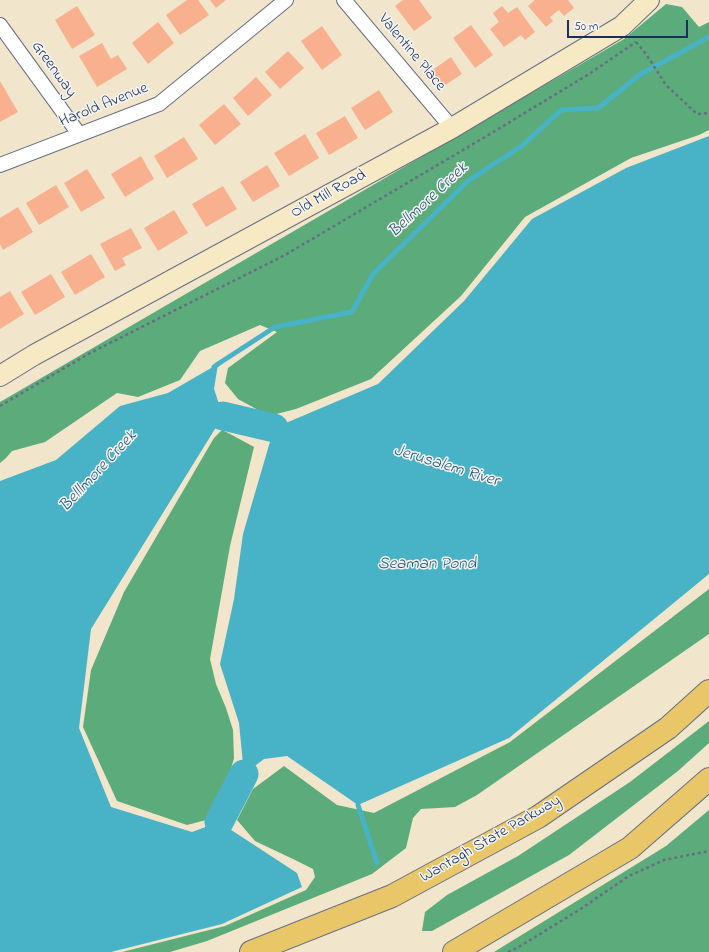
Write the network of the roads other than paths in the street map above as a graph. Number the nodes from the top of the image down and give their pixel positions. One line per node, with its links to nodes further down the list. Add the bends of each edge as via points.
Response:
1 (286, 0): 6 (street, Harold Avenue, via 159,104)
2 (344, 0): 5 (street, Valentine Place)
3 (649, 0): 5 (street, Old Mill Road, via 622,26)
4 (0, 25): 6 (street, Greenway)
5 (452, 128): 8 (street, Old Mill Road, via 34,355)
6 (79, 134): 7 (street, Harold Avenue)
7 (0, 165)
8 (0, 376)
9 (709, 691): 11 (highway, Wantagh State Parkway, via 668,728 538,817 392,896)
10 (709, 779): 12 (highway, via 630,848)
11 (251, 952)
12 (454, 952)

